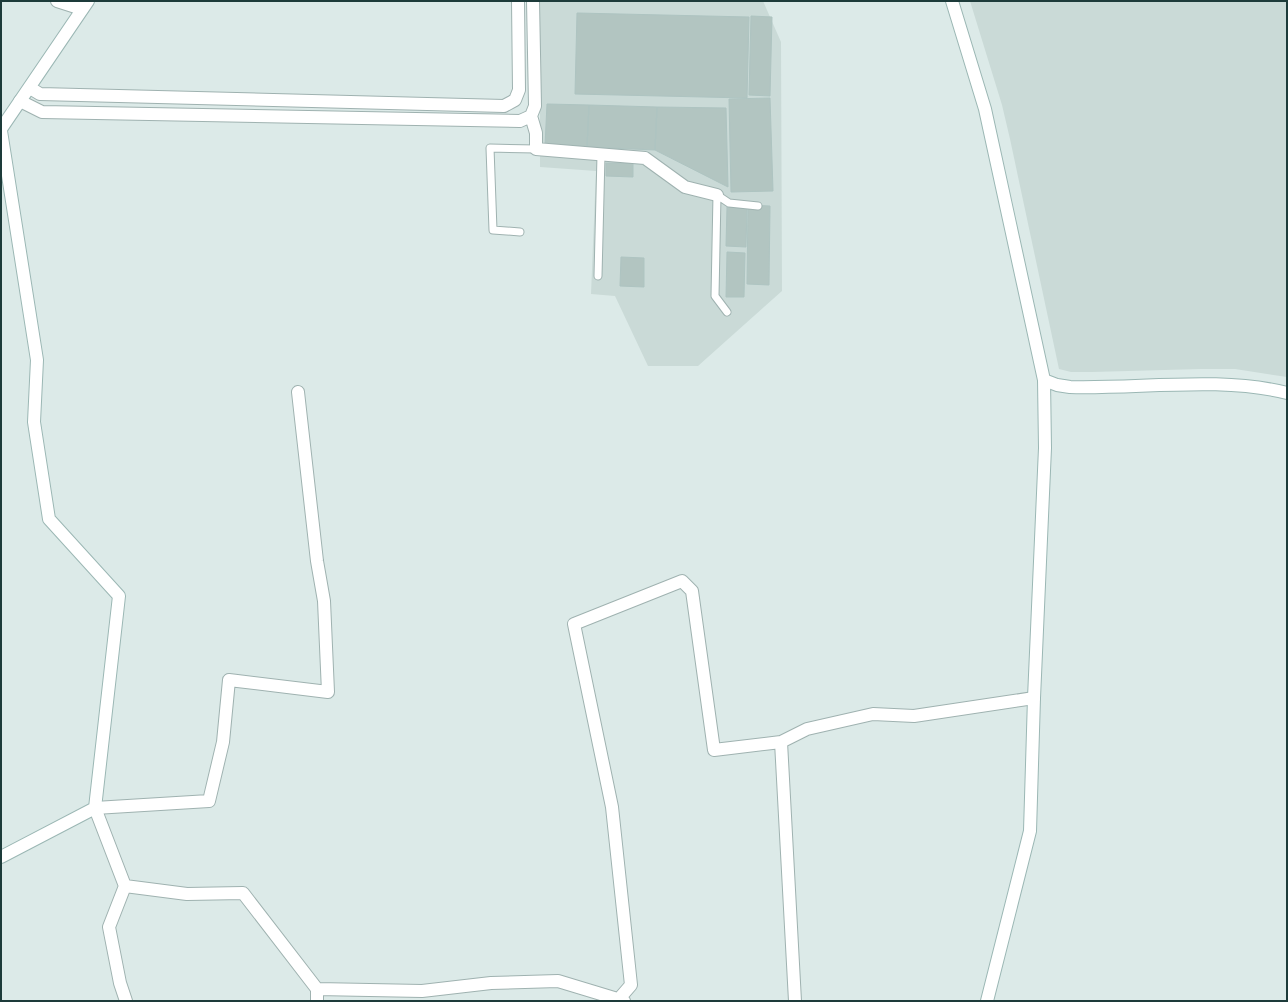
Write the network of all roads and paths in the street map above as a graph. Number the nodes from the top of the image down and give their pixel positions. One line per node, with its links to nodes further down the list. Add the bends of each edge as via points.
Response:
1 (57, 1): 5 (street)
2 (518, 1): 6 (street, via 519,90 514,100 504,106 40,94)
3 (533, 1): 8 (street, via 535,106)
4 (952, 1): 17 (street, via 987,116)
5 (85, 5): 6 (street)
6 (30, 88): 7 (street)
7 (20, 101): 8 (street, via 42,112 520,121); 9 (street)
8 (531, 116): 10 (street, via 536,133)
9 (1, 130): 22 (street, via 37,360 34,422 49,519 119,596)
10 (536, 149): 11 (street); 14 (lane, via 490,148 493,230)
11 (601, 154): 12 (street, via 645,158 685,187); 15 (lane)
12 (717, 195): 13 (lane, via 730,203); 16 (lane, via 715,296)
13 (758, 206)
14 (520, 232)
15 (598, 276)
16 (727, 312)
17 (1044, 380): 19 (street, via 1070,387 1201,384 1234,385); 20 (street, via 1045,456)
18 (298, 392): 22 (street, via 317,561 324,601 328,692 229,680 223,742 210,801)
19 (1287, 393)
20 (1034, 698): 21 (street, via 914,716 873,714 807,729); 29 (street, via 1030,831)
21 (781, 742): 26 (street, via 714,750 692,591 682,580 574,624 612,807 631,985); 28 (street)
22 (95, 808): 23 (street); 24 (street)
23 (1, 856)
24 (124, 886): 25 (street, via 187,894 243,893); 27 (street, via 109,927)
25 (317, 995): 26 (street, via 422,991 491,983 558,981)
26 (621, 1000)
27 (126, 1001)
28 (795, 1001)
29 (987, 1001)

